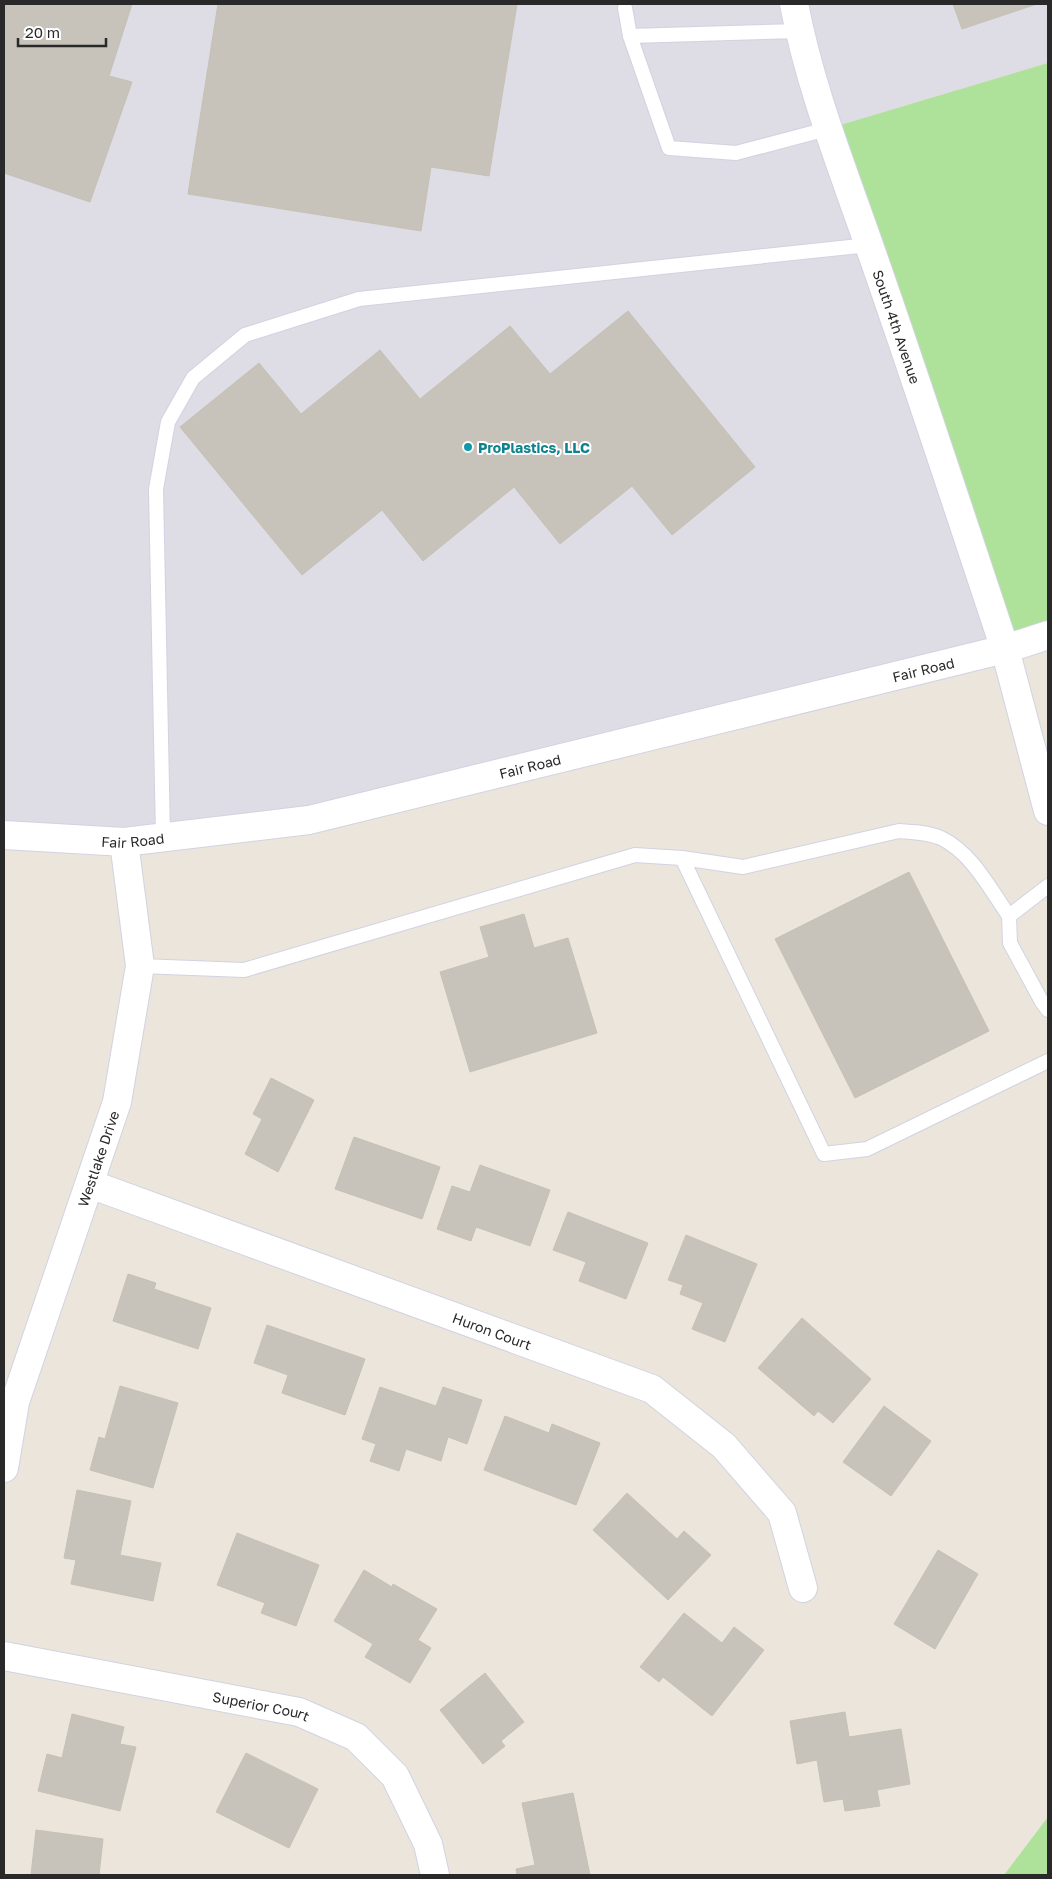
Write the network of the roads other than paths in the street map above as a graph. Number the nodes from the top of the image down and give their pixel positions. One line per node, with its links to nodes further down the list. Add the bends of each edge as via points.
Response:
1 (794, 4): 3 (street, South 4th Avenue)
2 (625, 8): 4 (lane)
3 (799, 32): 4 (lane); 5 (street, South 4th Avenue)
4 (630, 36): 5 (lane, via 668,148 736,153)
5 (827, 129): 6 (street, South 4th Avenue)
6 (869, 245): 8 (street, South 4th Avenue); 11 (lane, via 359,299 245,335 193,378 168,422 156,489)
7 (1048, 636): 8 (street, Fair Road)
8 (1005, 649): 9 (street, South 4th Avenue); 11 (street, Fair Road, via 309,820)
9 (1048, 810)
10 (4, 835): 12 (street, Fair Road)
11 (163, 836): 12 (street, Fair Road)
12 (124, 842): 16 (street, Westlake Drive)
13 (682, 858): 15 (lane, via 743,867 899,831 919,832 940,838 955,847 974,866); 16 (lane, via 635,855 244,970); 18 (lane, via 824,1154 867,1149)
14 (1048, 886): 15 (lane)
15 (1009, 916): 17 (lane, via 1010,943)
16 (140, 966): 19 (street, Westlake Drive, via 118,1102)
17 (1048, 1010)
18 (1048, 1062)
19 (90, 1184): 20 (street, Westlake Drive, via 15,1402); 21 (street, Huron Court, via 652,1388 724,1446 782,1513)
20 (4, 1468)
21 (803, 1588)
22 (4, 1656): 23 (street, Superior Court, via 299,1712 356,1737 395,1776 428,1844)
23 (434, 1875)

